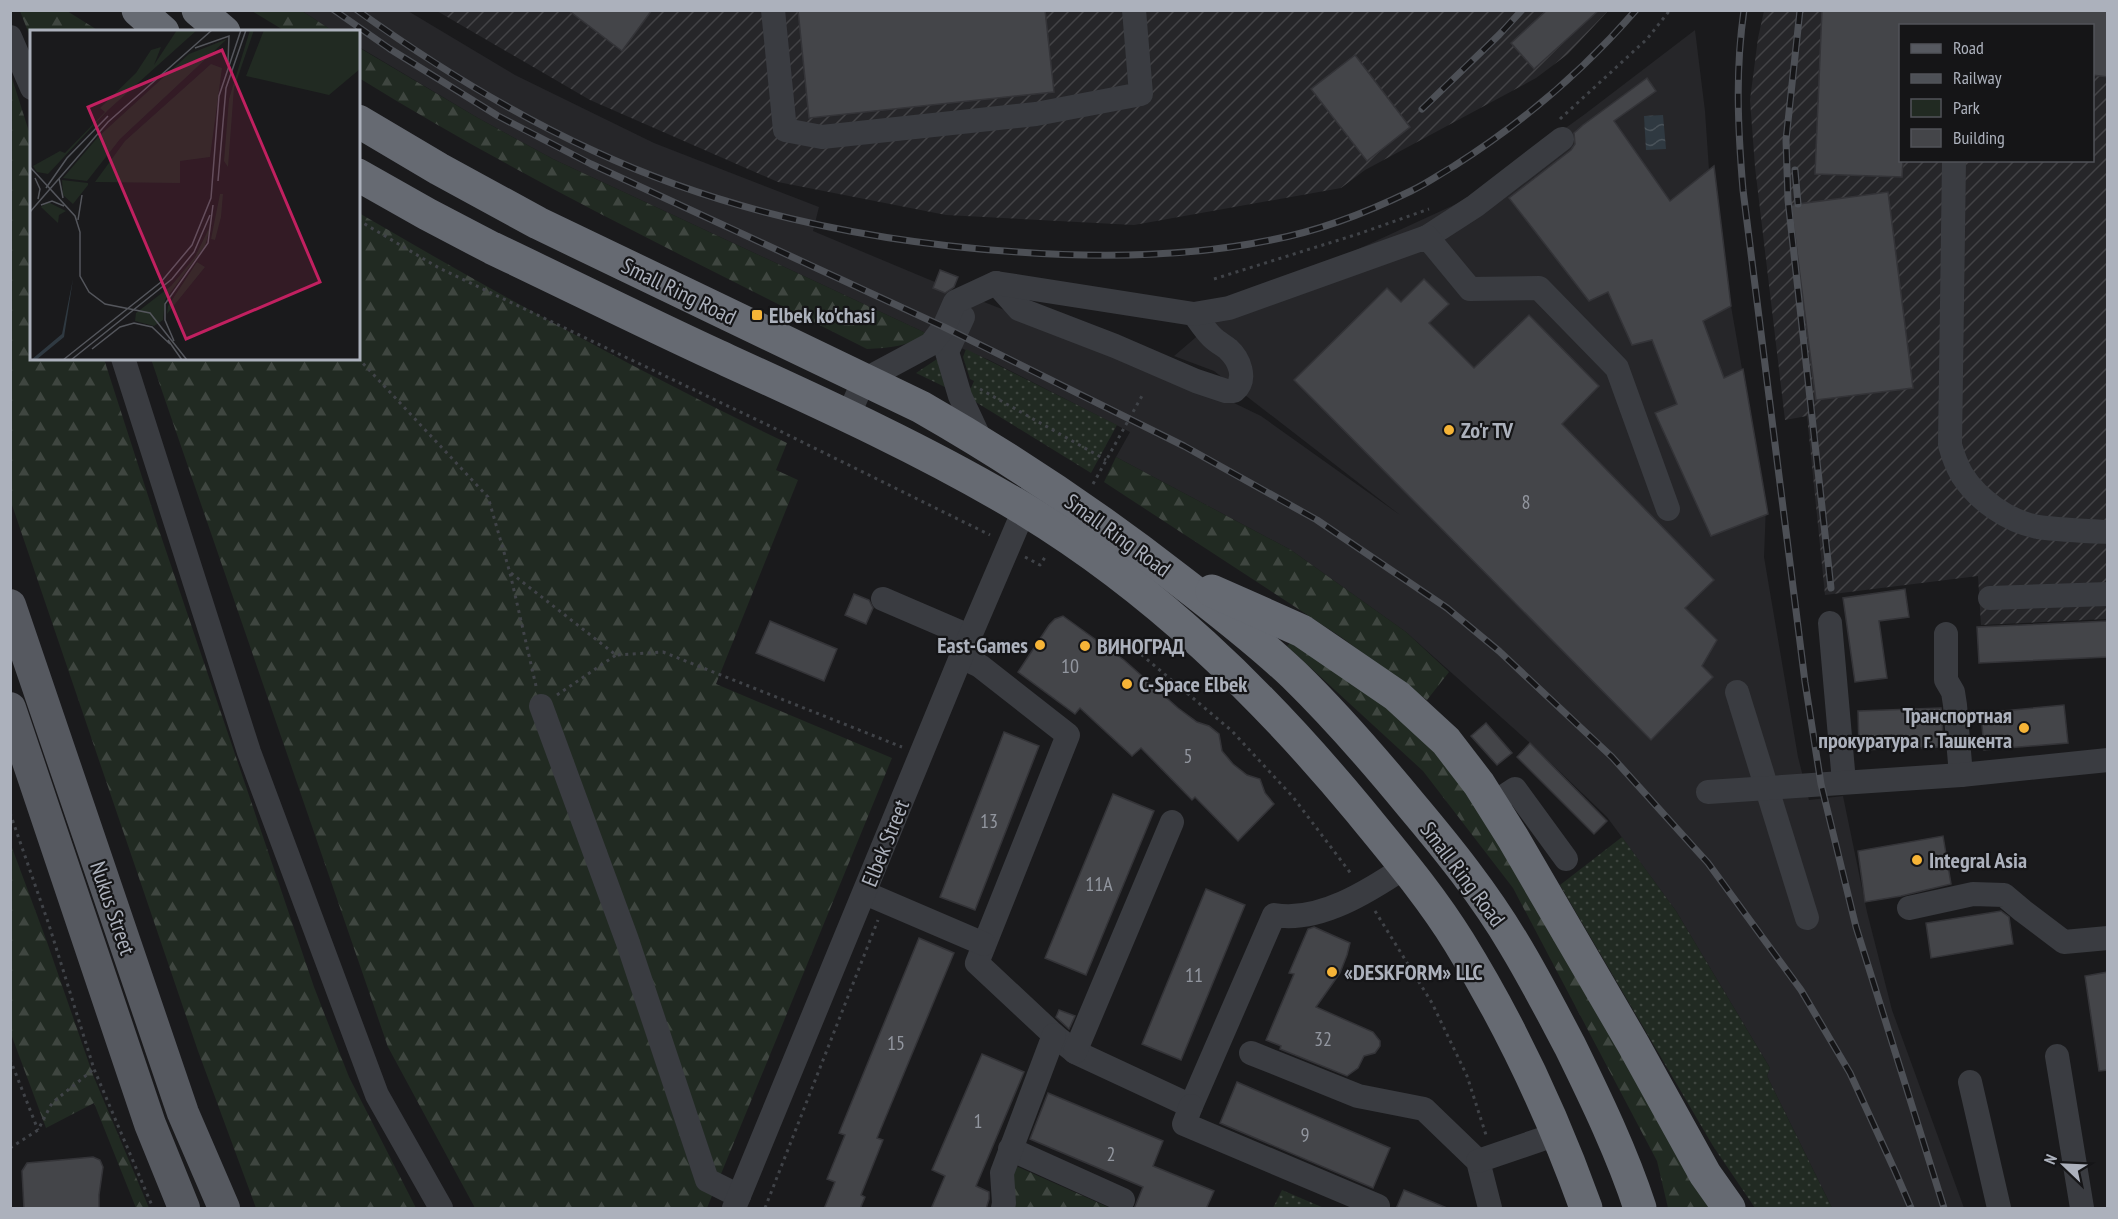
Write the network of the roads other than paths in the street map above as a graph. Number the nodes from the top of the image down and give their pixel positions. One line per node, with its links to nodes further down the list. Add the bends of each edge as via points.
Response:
1 (138, 10): 5 (highway)
2 (198, 10): 6 (highway)
3 (772, 10): 4 (street, via 785,130 822,136 1036,114 1141,94)
4 (1134, 10)
5 (161, 30)
6 (222, 30)
7 (10, 37): 8 (street)
8 (30, 83)
9 (360, 122): 18 (highway, Small Ring Road, via 538,223)
10 (1560, 129): 13 (street, via 1474,206)
11 (1954, 162): 24 (street, via 1950,446 1956,462 1973,489 2010,517 2038,527)
12 (360, 176): 19 (highway, Small Ring Road, via 492,248)
13 (1427, 237): 16 (street, via 1230,308); 23 (street, via 1470,289 1539,288 1617,368)
14 (996, 283): 15 (street); 16 (street); 16 (street, via 1018,309 1196,381 1234,391 1241,382 1237,360)
15 (964, 298): 18 (street, via 955,302 931,344); 20 (street, via 967,308 947,352 960,396)
16 (1194, 314)
17 (124, 360): 63 (street, via 249,752 377,1095)
18 (864, 380): 19 (street); 20 (highway, Small Ring Road)
19 (848, 416): 22 (highway, Small Ring Road)
20 (981, 441): 21 (highway, Small Ring Road)
21 (1039, 478): 22 (street, Elbek Street); 25 (highway, Small Ring Road)
22 (1023, 509): 32 (street, Elbek Street, via 1015,551); 44 (highway, Small Ring Road, via 1154,600 1212,652 1326,770)
23 (1668, 510)
24 (2108, 532)
25 (1169, 572): 41 (highway, via 1302,631 1397,696 1446,741); 68 (highway, Small Ring Road, via 1294,675 1383,771 1471,879 1514,943 1565,1038 1611,1132)
26 (2108, 594): 27 (street)
27 (1990, 598)
28 (884, 599): 32 (street)
29 (10, 605): 62 (main road, Nukus Street, via 183,1113)
30 (1830, 622): 38 (street)
31 (1946, 634): 37 (street, via 1946,680 1955,705)
32 (965, 646): 45 (street, Elbek Street, via 921,754); 49 (street, via 980,666 1068,735)
33 (1737, 692): 39 (street)
34 (541, 706): 60 (street, via 627,940 707,1180)
35 (10, 708): 61 (main road, Nukus Street, via 150,1124)
36 (2108, 760): 37 (street)
37 (1960, 775): 38 (street)
38 (1844, 782): 39 (street)
39 (1767, 788): 40 (street); 47 (street)
40 (1708, 792)
41 (1492, 804): 43 (street, via 1515,789); 69 (highway)
42 (1172, 822): 51 (street)
43 (1566, 859)
44 (1406, 867): 55 (street, via 1347,902 1291,918 1274,915); 56 (highway, Small Ring Road, via 1459,941 1488,991)
45 (875, 897): 49 (street); 60 (street, Elbek Street)
46 (1909, 908): 48 (street, via 1973,894 2004,895 2064,942)
47 (1807, 918)
48 (2108, 938)
49 (984, 944): 50 (street, via 976,963)
50 (1054, 1035): 51 (street); 57 (street)
51 (1075, 1052): 55 (street)
52 (1251, 1053): 58 (street, via 1358,1096 1424,1109)
53 (2057, 1056): 71 (street)
54 (1971, 1082): 70 (street)
55 (1191, 1106): 65 (street, via 1184,1124 1378,1206)
56 (1557, 1134): 58 (street); 67 (highway, Small Ring Road)
57 (1010, 1149): 59 (street); 64 (street, via 1002,1173)
58 (1478, 1161): 66 (street)
59 (1123, 1200)
60 (736, 1202)
61 (184, 1209)
62 (224, 1209)
63 (441, 1209)
64 (1003, 1209)
65 (1377, 1209)
66 (1490, 1209)
67 (1586, 1209)
68 (1640, 1209)
69 (1729, 1209)
70 (1999, 1209)
71 (2082, 1209)

